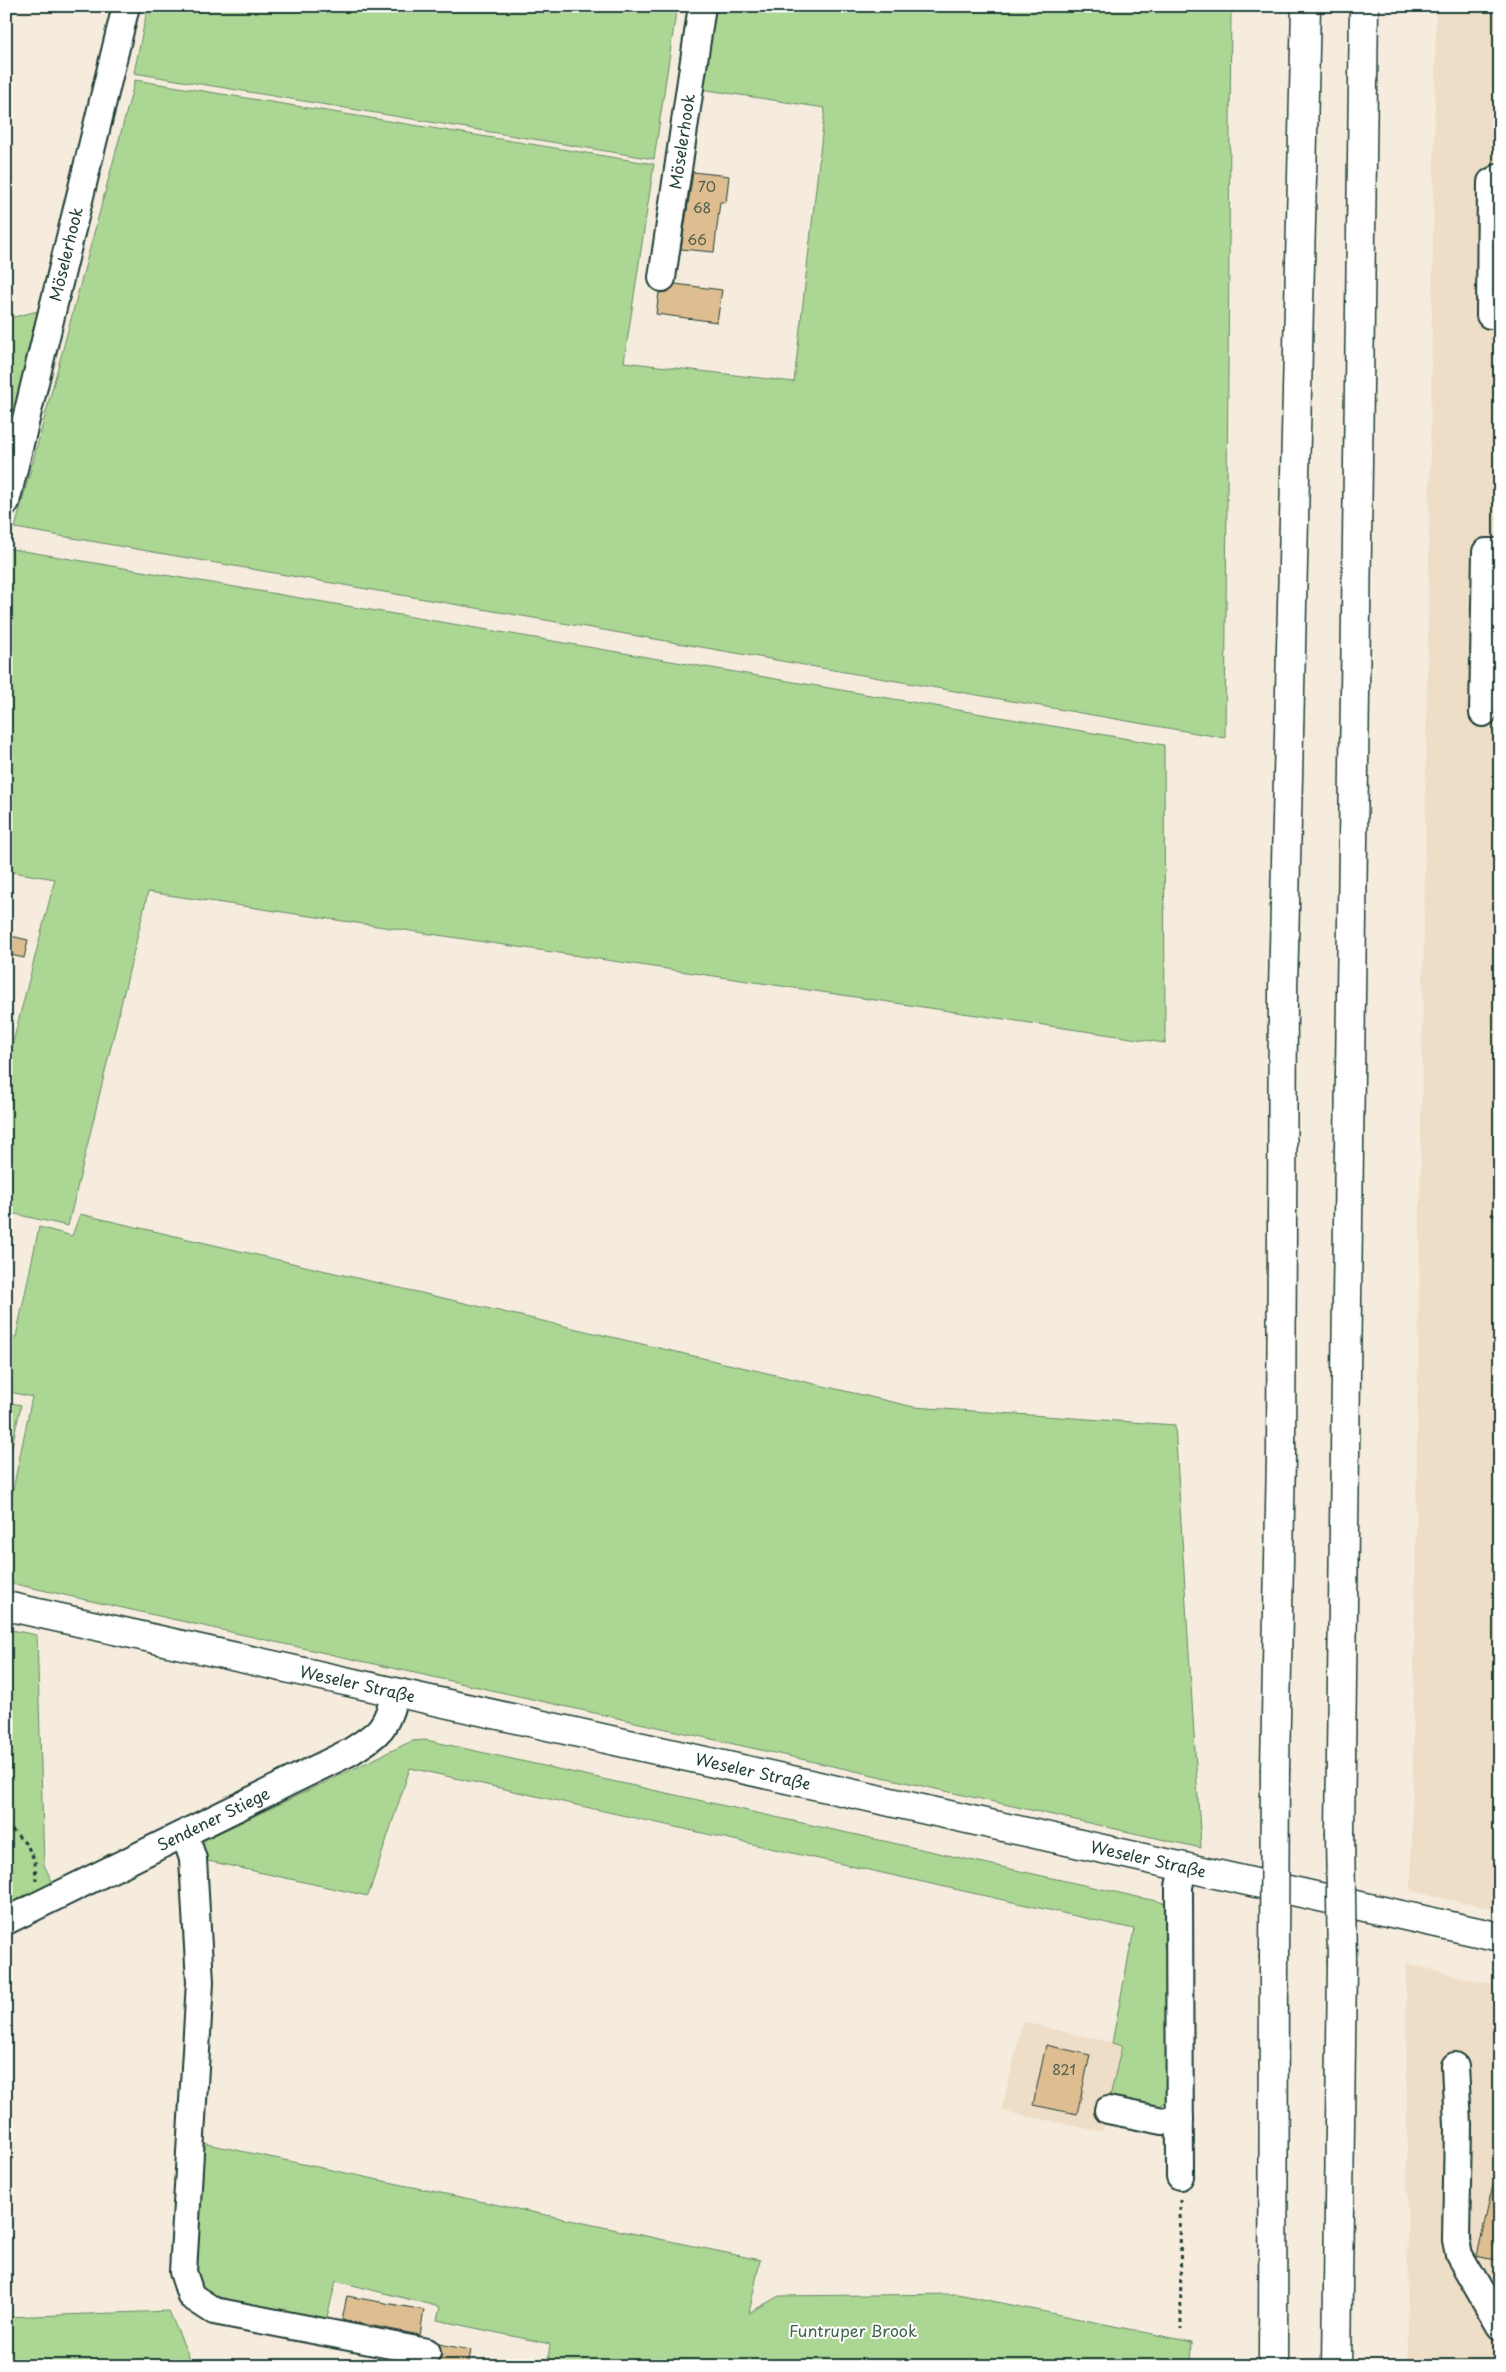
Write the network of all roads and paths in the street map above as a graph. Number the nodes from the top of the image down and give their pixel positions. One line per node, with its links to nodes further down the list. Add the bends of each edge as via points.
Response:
1 (126, 6): 8 (street, Möselerhook)
2 (702, 6): 6 (street, Möselerhook)
3 (1306, 6): 28 (main road, bridge, via 1283,990)
4 (1364, 6): 29 (main road, bridge, via 1340,1832 1342,1963)
5 (1500, 177): 7 (street, via 1492,182)
6 (662, 278)
7 (1490, 315)
8 (6, 502)
9 (1500, 552): 10 (street, via 1486,552)
10 (1483, 712)
11 (1491, 1214): 12 (path)
12 (1500, 1219)
13 (6, 1606): 14 (main road, Weseler Straße)
14 (395, 1692): 16 (street, Sendener Stiege, via 384,1726 373,1738); 18 (main road, Weseler Straße)
15 (6, 1824): 17 (path, via 26,1845)
16 (184, 1835): 19 (street, Sendener Stiege); 27 (street, via 192,1859 200,1982 183,2272 191,2296 214,2310)
17 (35, 1861)
18 (1182, 1867): 20 (main road, Weseler Straße); 23 (street, via 1179,1887)
19 (6, 1921)
20 (1500, 1937)
21 (1455, 2066): 25 (street, via 1458,2125 1456,2240 1459,2255)
22 (1108, 2110): 23 (street, via 1163,2120)
23 (1180, 2119): 24 (street)
24 (1180, 2176): 26 (path)
25 (1500, 2326)
26 (1181, 2329)
27 (427, 2352)
28 (1273, 2366)
29 (1337, 2366)

